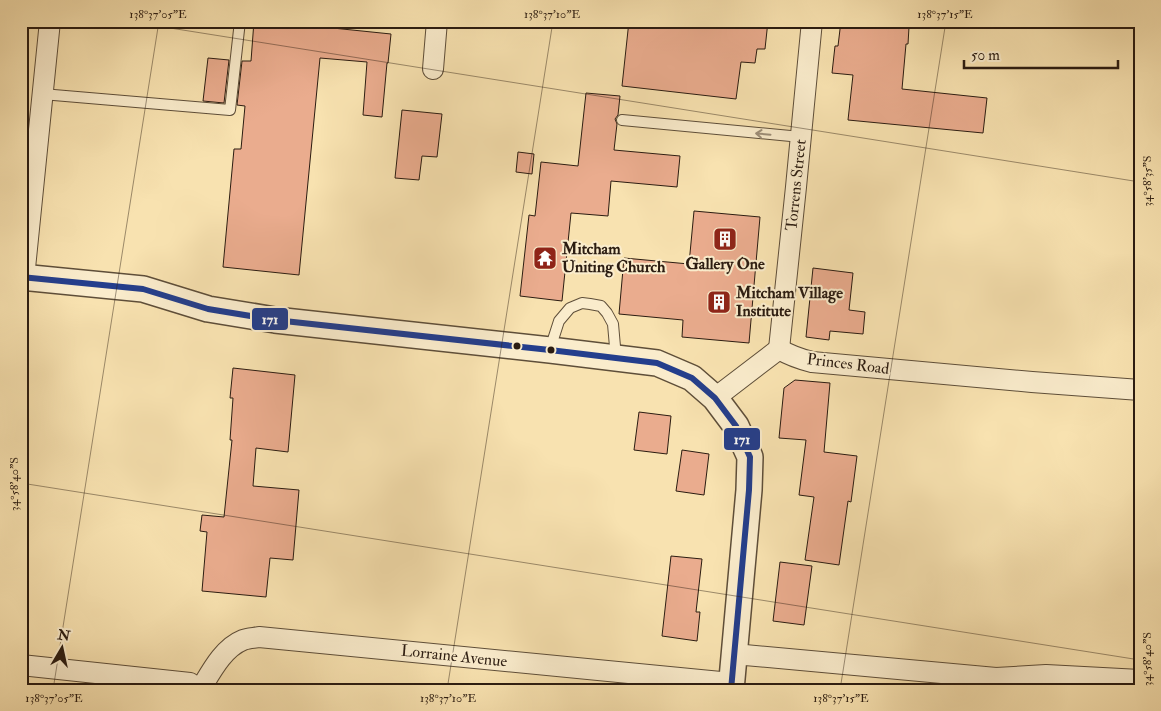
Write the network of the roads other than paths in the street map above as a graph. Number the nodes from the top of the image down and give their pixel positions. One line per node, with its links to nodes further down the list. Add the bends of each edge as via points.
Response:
1 (50, 21): 6 (street)
2 (240, 21): 6 (lane, via 230,110)
3 (437, 21): 5 (street)
4 (812, 21): 8 (street, Torrens Street)
5 (432, 69)
6 (42, 94): 9 (street)
7 (622, 120): 8 (lane, one-way to 7)
8 (801, 137): 10 (street, Torrens Street)
9 (23, 278): 11 (street, via 143,289 208,309 275,320)
10 (779, 349): 13 (street, Princes Road, via 812,362); 14 (street)
11 (550, 350): 12 (street); 12 (lane, via 559,321 570,308 582,303 601,306 607,313 613,324)
12 (616, 358): 14 (street, via 657,363 692,378)
13 (1140, 390)
14 (715, 398): 15 (street, via 736,426 750,457)
15 (734, 654): 17 (street, via 996,678 1046,675); 18 (street)
16 (21, 665): 19 (street, via 190,683)
17 (1140, 680)
18 (731, 686): 19 (street, Lorraine Avenue, via 259,637 233,645)
19 (200, 690)

